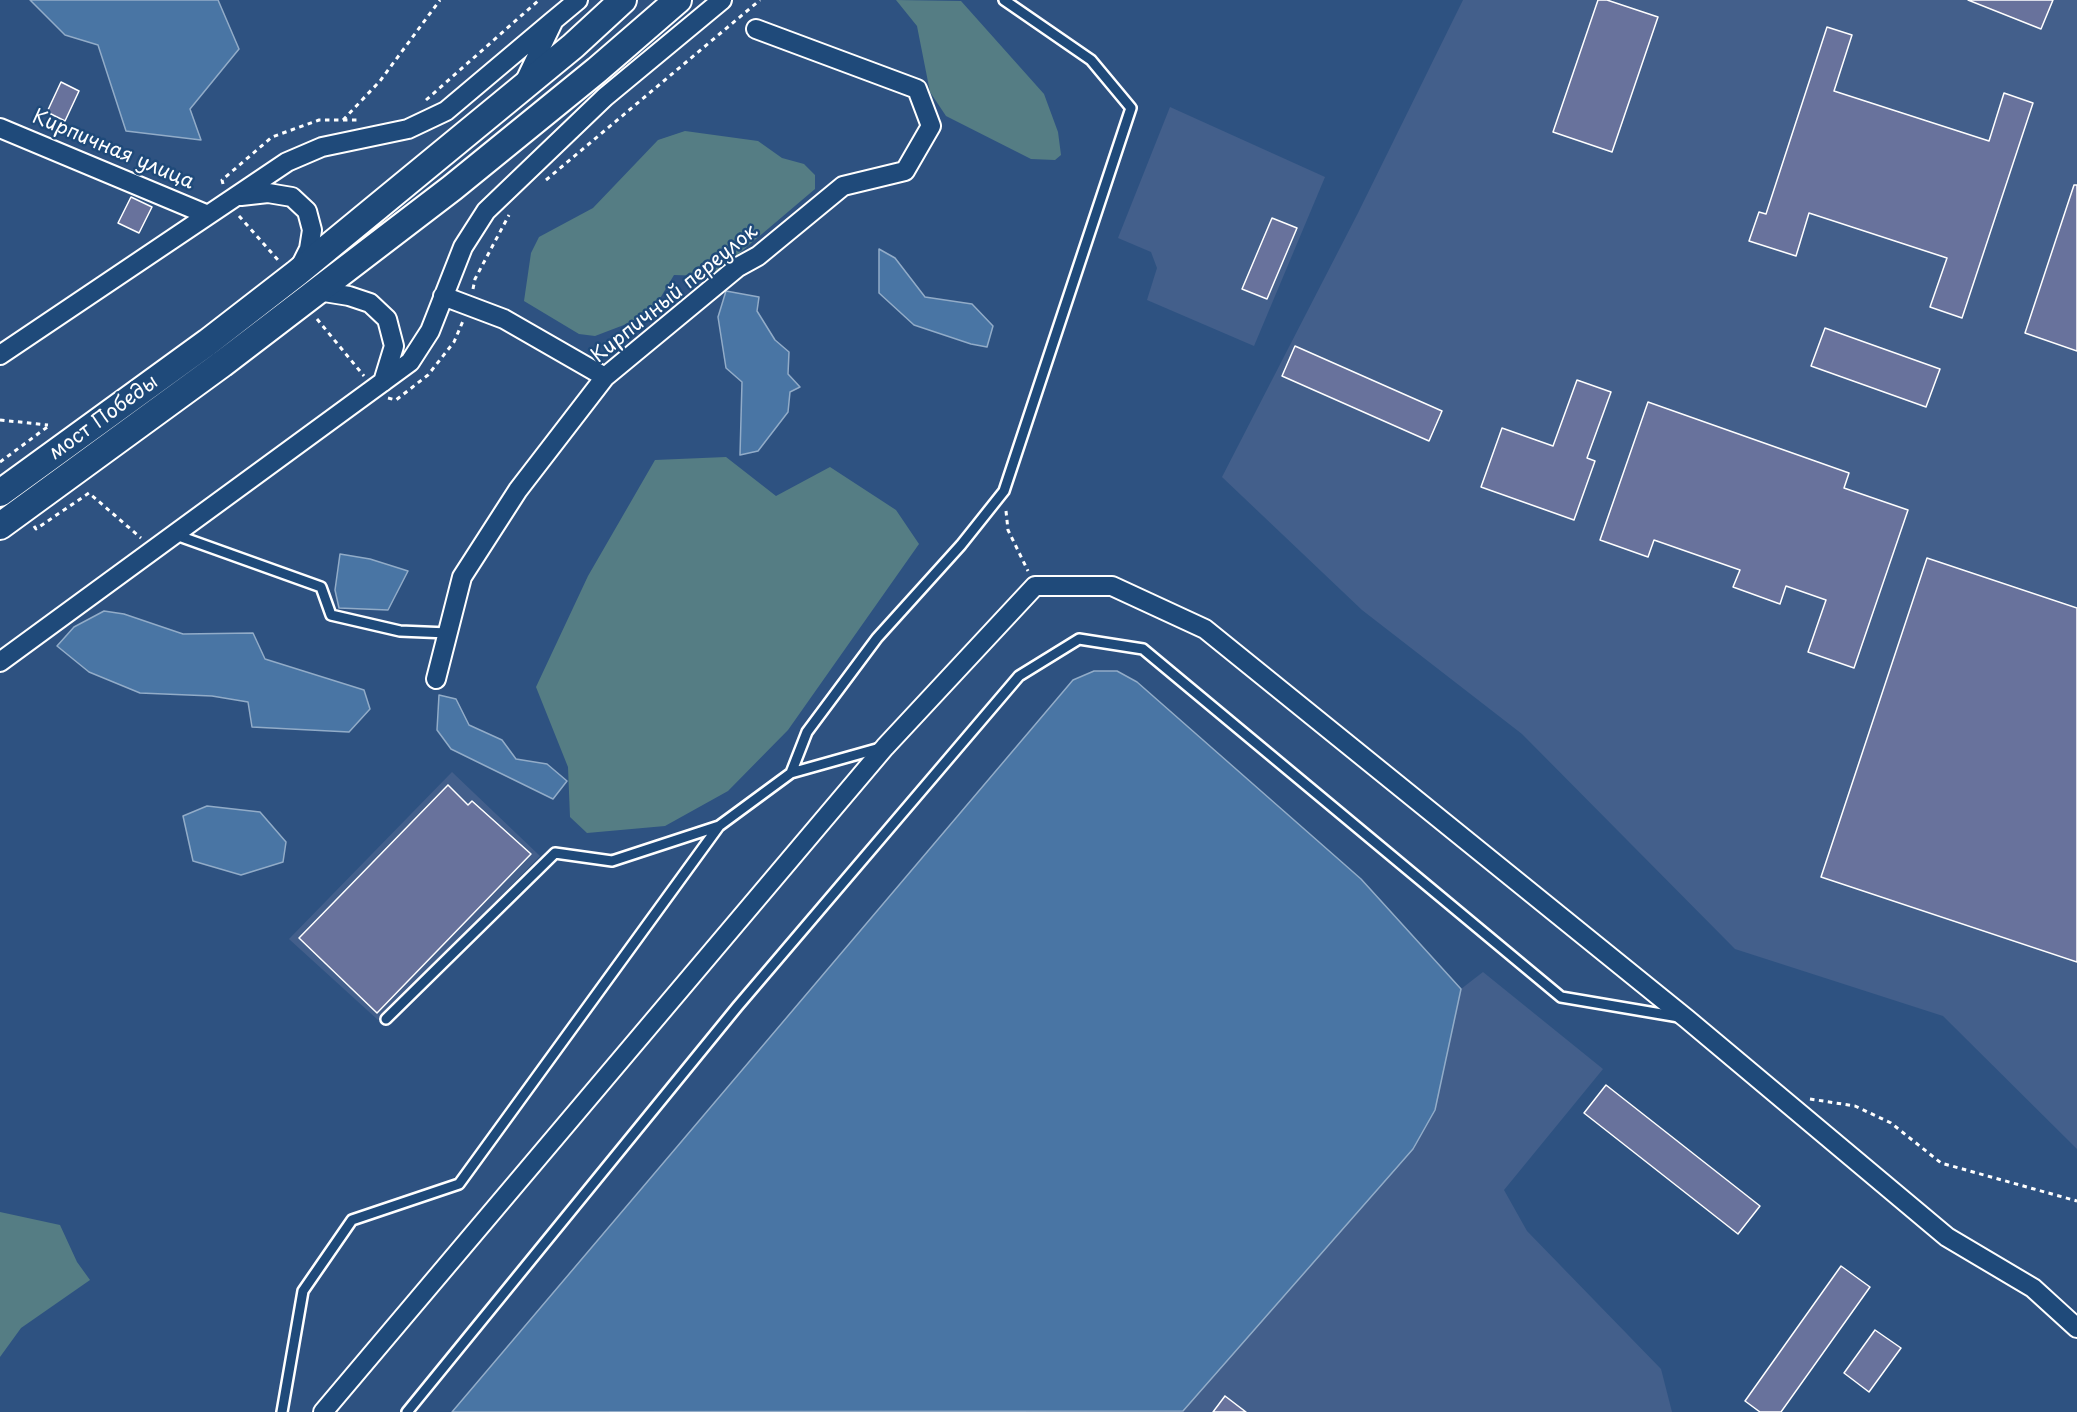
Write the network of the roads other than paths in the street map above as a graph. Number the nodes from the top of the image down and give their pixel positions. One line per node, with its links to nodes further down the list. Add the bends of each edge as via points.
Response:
1 (578, 0): 6 (street)
2 (623, 0): 8 (main road, мост Победы)
3 (678, 0): 10 (main road)
4 (722, 0): 9 (street)
5 (1004, 0): 27 (lane, via 1091,60 1131,108 1004,491 870,648 807,732)
6 (554, 20): 8 (street); 12 (street, via 446,111 408,129 322,147 287,162)
7 (756, 28): 18 (street, Кирпичный переулок, via 917,89 932,126 905,171 843,186)
8 (522, 88): 14 (main road, мост Победы)
9 (605, 97): 10 (street); 16 (street, via 486,211 463,247)
10 (552, 106): 15 (main road)
11 (0, 128): 13 (street, Кирпичная улица)
12 (236, 197): 13 (street); 14 (street, via 268,193 292,197 307,211 312,230 309,249)
13 (208, 214): 17 (street)
14 (297, 273): 20 (main road, мост Победы)
15 (318, 291): 19 (street, via 370,303 387,319 394,346); 21 (main road)
16 (443, 296): 18 (street, via 504,319); 19 (street, via 430,332 410,362)
17 (0, 355)
18 (605, 377): 23 (street, Кирпичный переулок, via 518,490 462,577)
19 (379, 385): 22 (street)
20 (0, 493)
21 (0, 526)
22 (176, 535): 23 (lane, via 321,587 331,615 400,631); 24 (street)
23 (448, 633): 25 (street, Кирпичный переулок)
24 (0, 662)
25 (436, 679)
26 (885, 747): 27 (lane); 30 (street, via 1035,586 1112,586 1205,629); 33 (street)
27 (791, 773): 28 (lane)
28 (719, 826): 29 (lane, via 612,861 555,854); 32 (lane, via 459,1184 352,1220 303,1291)
29 (386, 1019)
30 (1687, 1019): 31 (street, via 1947,1237 2033,1288); 34 (lane, via 1561,997 1143,650 1079,639 1019,676 737,1007)
31 (2077, 1328)
32 (282, 1412)
33 (323, 1412)
34 (407, 1412)

